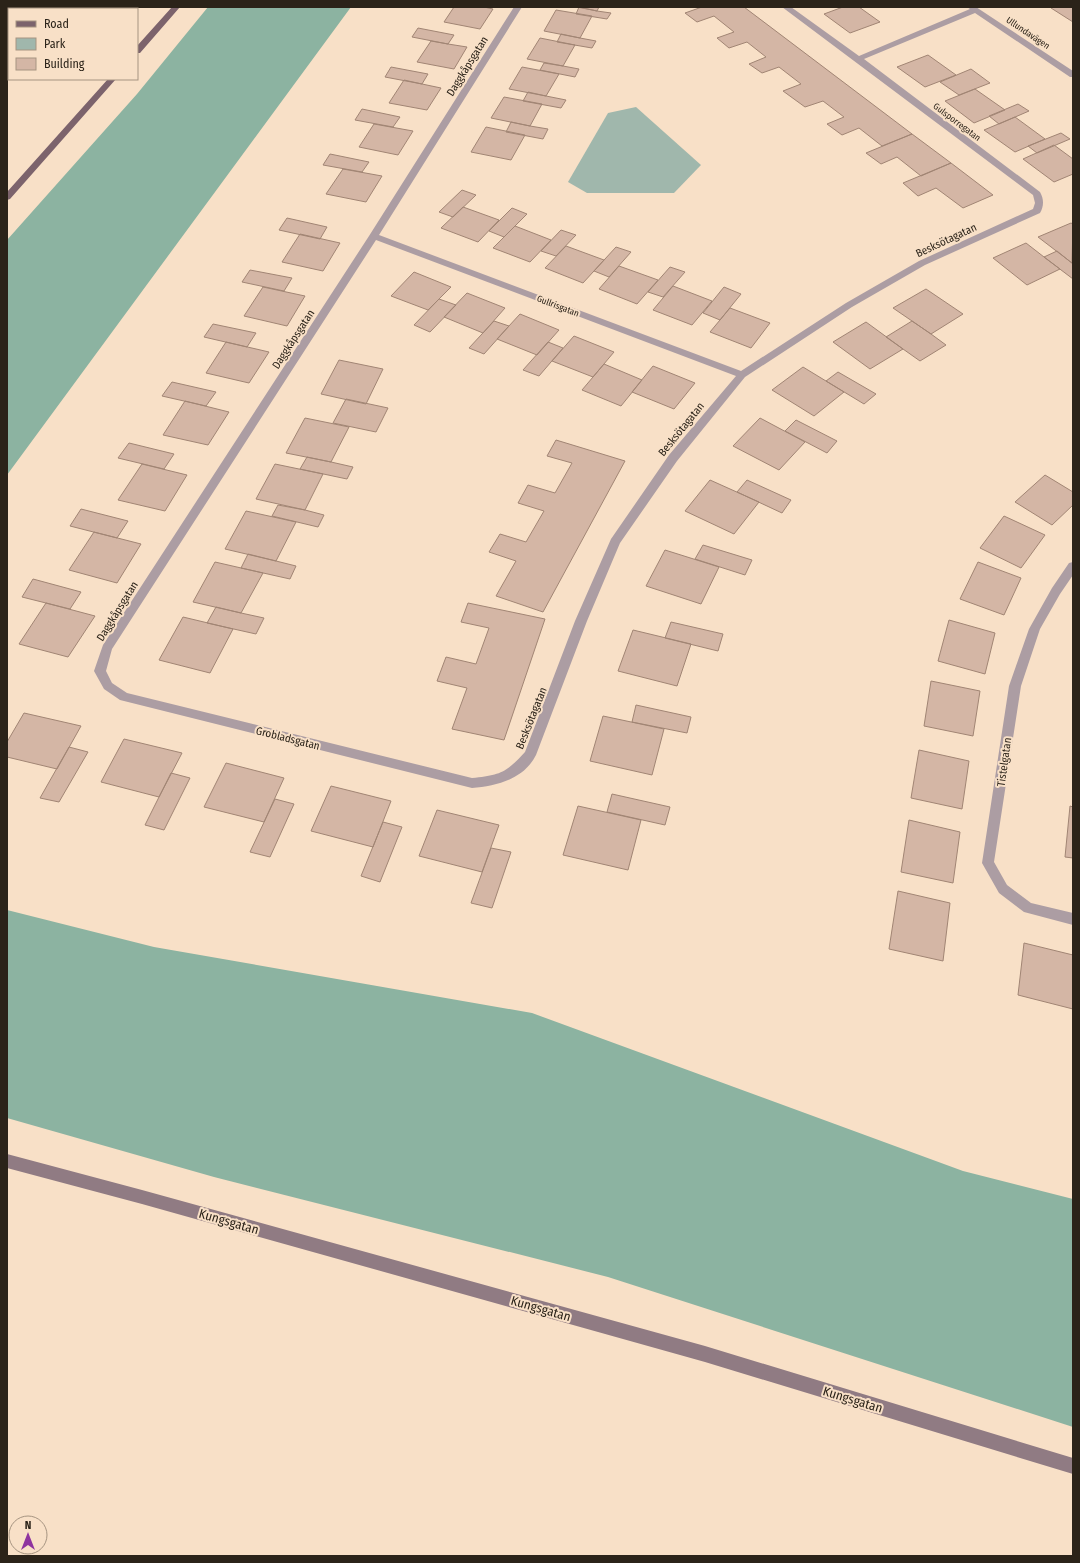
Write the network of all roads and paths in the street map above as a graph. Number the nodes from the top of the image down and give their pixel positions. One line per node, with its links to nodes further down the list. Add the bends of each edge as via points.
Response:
1 (176, 7): 5 (main road)
2 (518, 7): 11 (street, Daggkåpsgatan)
3 (786, 7): 6 (street, Gulsporregatan)
4 (973, 8): 6 (street); 7 (street, Ullundavägen)
5 (138, 50)
6 (858, 59): 10 (street, Gulsporregatan, via 1037,194)
7 (1073, 75)
8 (111, 80): 9 (main road)
9 (7, 197)
10 (1039, 203): 12 (street, Besksötagatan, via 1036,211 922,263 868,294)
11 (374, 236): 12 (street, Gullrisgatan); 14 (street, Daggkåpsgatan, via 107,648 100,671)
12 (742, 375): 15 (street, Besksötagatan, via 672,458 615,542 581,621 530,755 516,770 500,780)
13 (1073, 566): 16 (street, Tistelgatan, via 1035,629 1014,686 988,863 1003,889 1028,908)
14 (108, 686): 15 (street, Grobladsgatan, via 124,697)
15 (472, 783)
16 (1073, 919)
17 (7, 1161): 18 (street, Kungsgatan, via 705,1354)
18 (1073, 1466)

